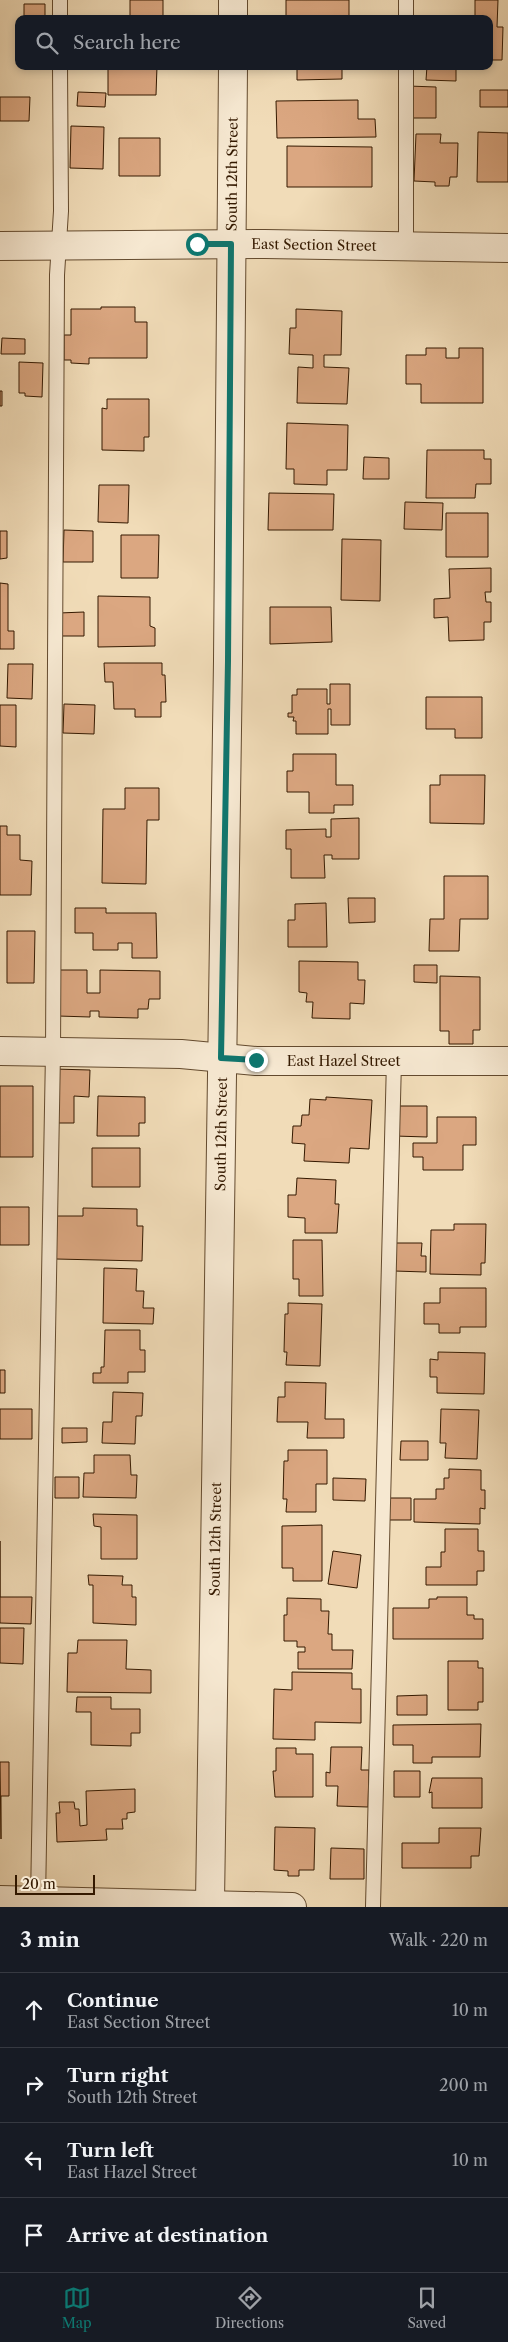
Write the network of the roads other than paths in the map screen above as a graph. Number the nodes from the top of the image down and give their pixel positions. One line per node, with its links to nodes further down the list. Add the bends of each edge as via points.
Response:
1 (60, 0): 4 (lane)
2 (234, 0): 5 (street)
3 (406, 0): 6 (lane)
4 (60, 15)
5 (233, 15)
6 (406, 15)
7 (60, 70): 13 (lane, via 61,211)
8 (233, 70): 10 (street, South 12th Street)
9 (406, 70): 12 (lane)
10 (231, 244): 12 (street, East Section Street); 13 (street, East Section Street); 17 (street, South 12th Street)
11 (0, 246): 13 (street, East Section Street)
12 (406, 246): 14 (street, East Section Street)
13 (58, 247): 16 (lane)
14 (508, 248)
15 (0, 1051): 16 (street, East Hazel Street)
16 (54, 1052): 17 (street, East Hazel Street, via 181,1054); 21 (lane)
17 (221, 1058): 18 (street, East Hazel Street); 22 (street, South 12th Street)
18 (394, 1060): 19 (street, East Hazel Street); 24 (lane)
19 (508, 1061)
20 (0, 1900): 21 (street)
21 (38, 1900): 22 (street)
22 (210, 1903): 23 (street)
23 (292, 1907)
24 (373, 1907)

